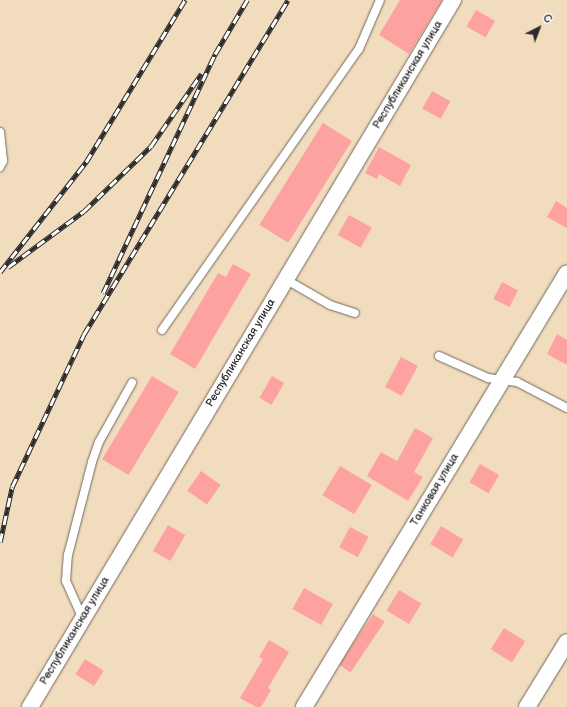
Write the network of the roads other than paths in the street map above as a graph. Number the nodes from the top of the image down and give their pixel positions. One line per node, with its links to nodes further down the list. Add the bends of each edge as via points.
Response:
1 (380, 0): 8 (lane, via 359,49)
2 (453, 0): 6 (street, Республиканская улица)
3 (0, 132): 4 (lane, via 3,161)
4 (0, 167)
5 (567, 273): 10 (street, Танковая улица)
6 (285, 278): 7 (lane, via 330,305); 13 (street, Республиканская улица)
7 (355, 313)
8 (162, 330)
9 (439, 356): 10 (lane, via 488,378)
10 (502, 378): 12 (lane, via 517,382); 16 (street, Танковая улица)
11 (132, 383): 13 (lane, via 99,442 68,555 66,581)
12 (567, 408)
13 (83, 619): 15 (street, Республиканская улица)
14 (567, 642): 17 (street)
15 (30, 707)
16 (304, 707)
17 (527, 707)

